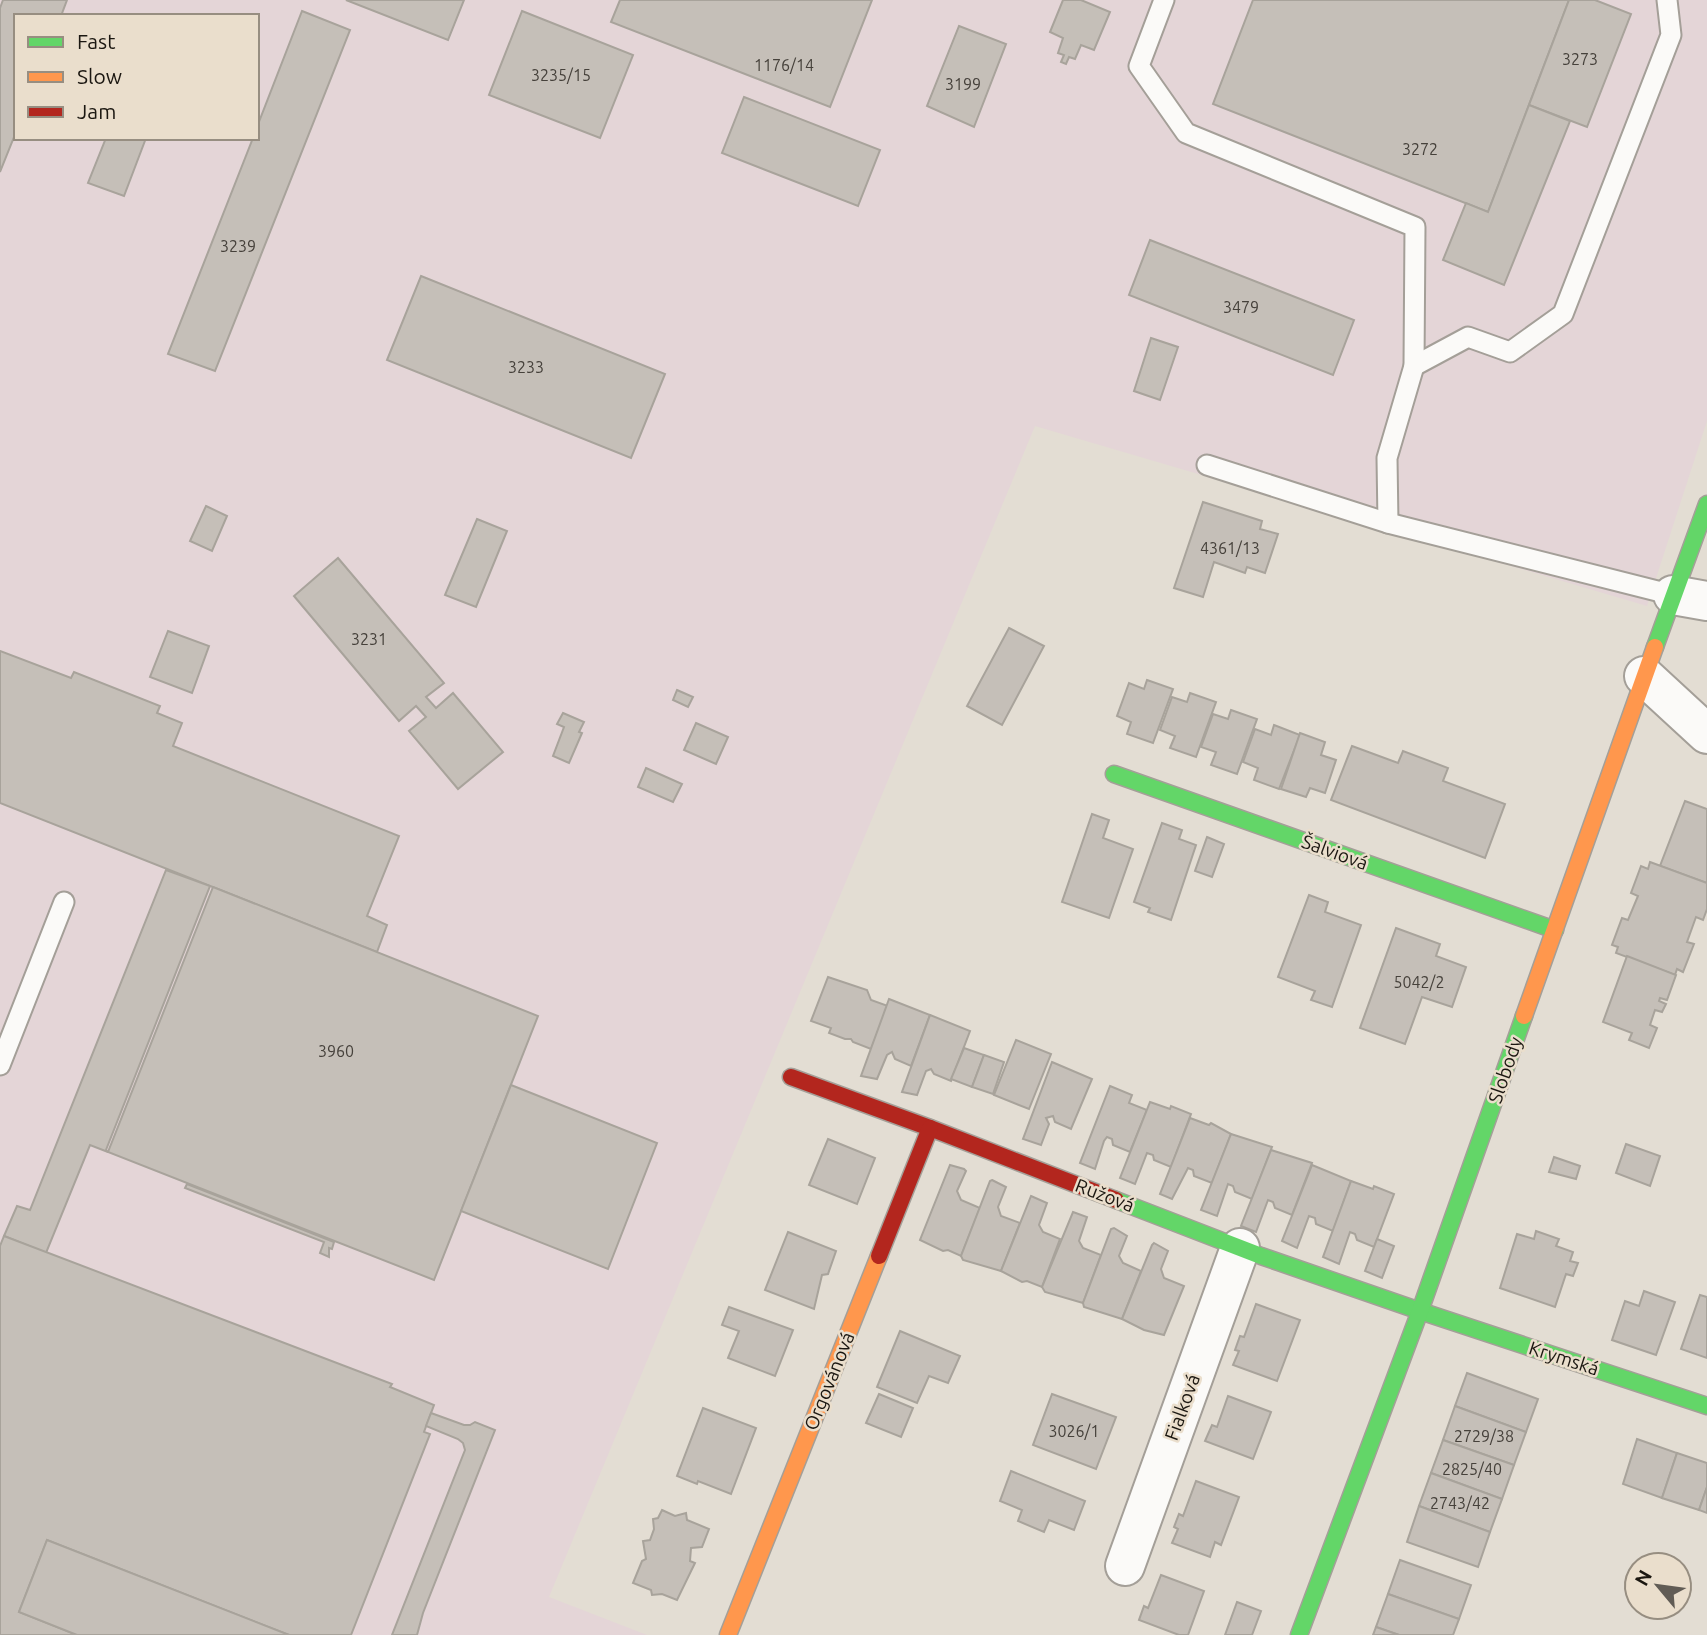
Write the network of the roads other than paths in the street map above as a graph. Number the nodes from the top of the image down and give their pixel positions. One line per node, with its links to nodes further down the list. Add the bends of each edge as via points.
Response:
1 (1164, 0): 3 (lane, via 1139,66 1186,133 1415,227)
2 (1667, 0): 3 (lane, via 1671,35 1563,314 1510,352 1468,337)
3 (1415, 366): 6 (lane, via 1387,458)
4 (1207, 465): 6 (lane)
5 (1707, 504): 7 (street, Slobody)
6 (1388, 523): 7 (lane)
7 (1690, 598): 8 (street, Slobody)
8 (1644, 676): 9 (street); 12 (street, Slobody)
9 (1707, 733)
10 (1114, 774): 12 (street, Šalviová)
11 (64, 902): 13 (lane)
12 (1555, 930): 17 (street, Slobody)
13 (0, 1065)
14 (790, 1077): 15 (street, Ružová)
15 (930, 1128): 16 (street, Ružová); 20 (street, Orgovánová)
16 (1240, 1248): 17 (street, Ružová); 19 (street, Fialková)
17 (1420, 1311): 18 (street, Krymská); 21 (street, Slobody)
18 (1707, 1406)
19 (1125, 1566)
20 (728, 1635)
21 (1299, 1635)

